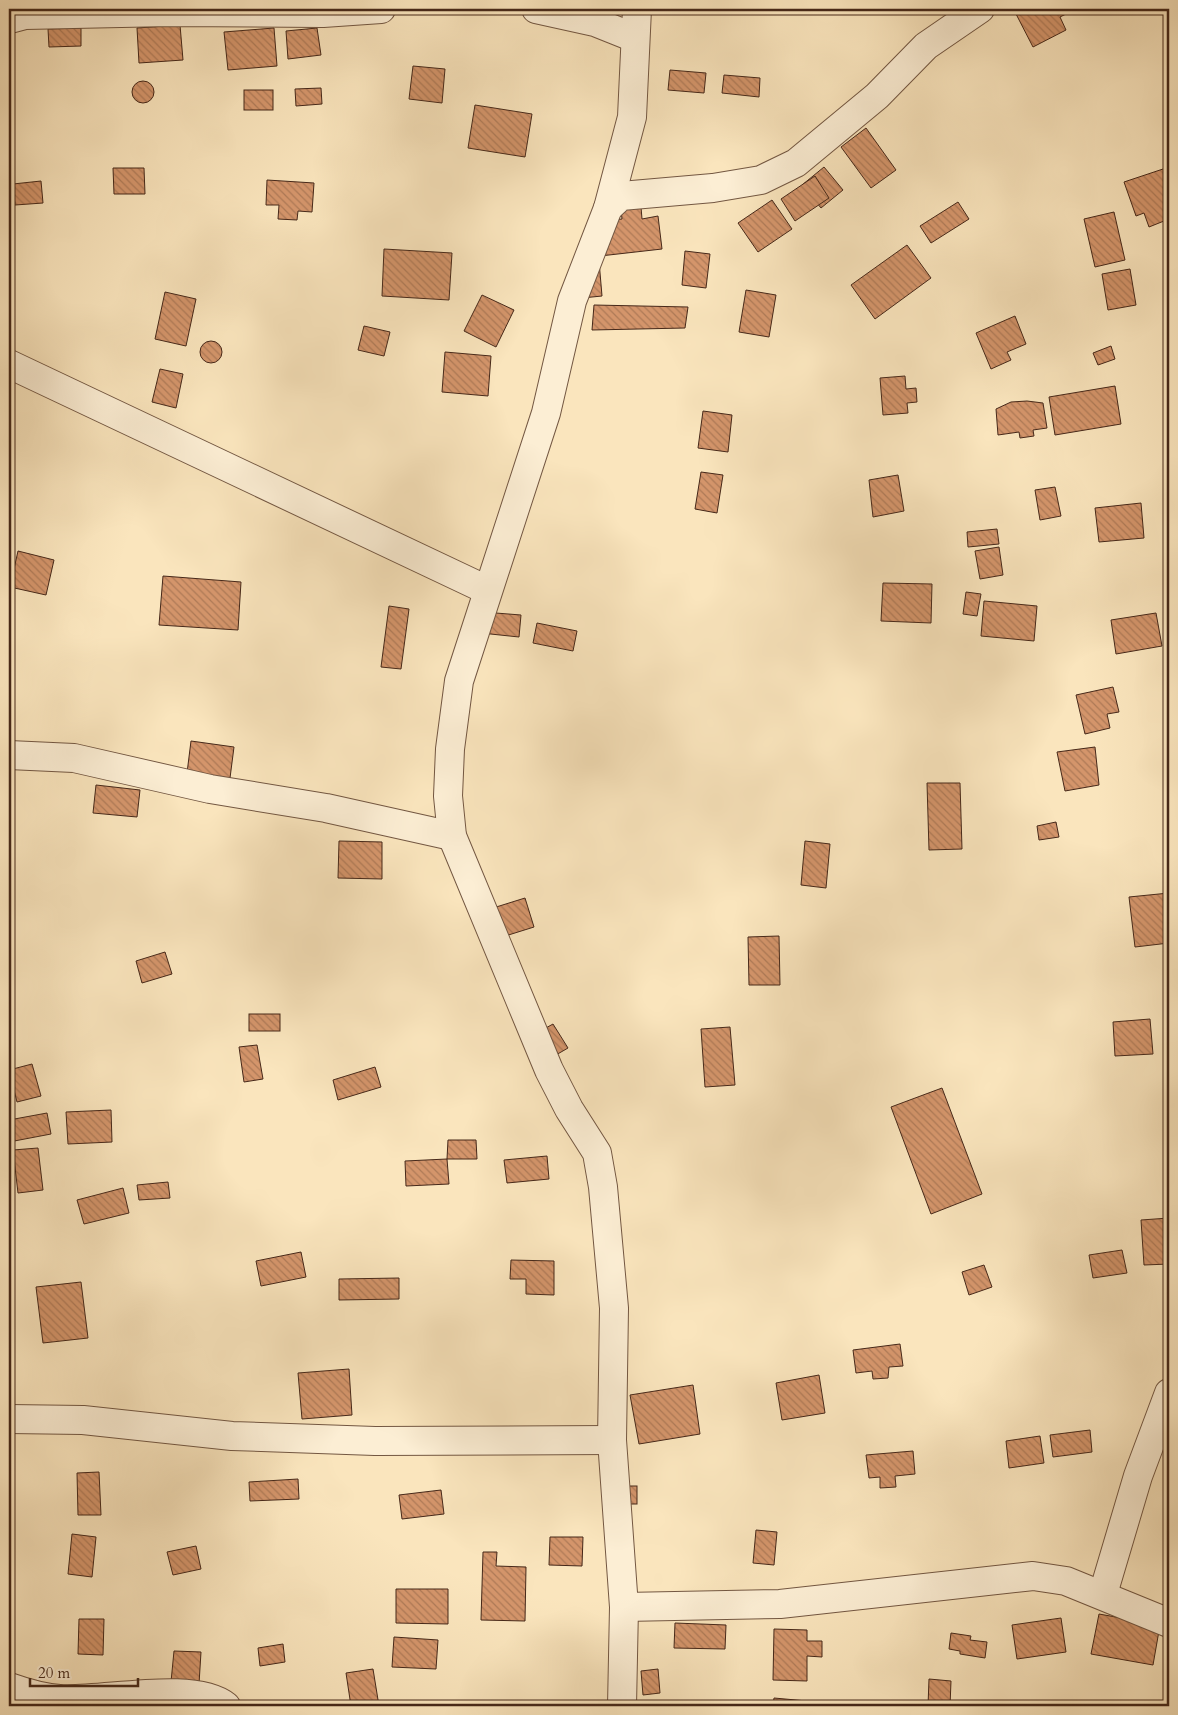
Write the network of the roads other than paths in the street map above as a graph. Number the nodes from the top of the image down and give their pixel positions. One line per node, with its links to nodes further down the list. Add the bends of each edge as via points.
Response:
1 (381, 9): 5 (street, via 323,13 25,15 10,19)
2 (536, 9): 6 (street, via 596,22)
3 (637, 9): 6 (street)
4 (980, 9): 7 (street, via 926,46 877,96 796,163 761,180 621,196)
5 (9, 16)
6 (635, 38): 7 (street, via 632,117)
7 (608, 208): 9 (street, via 572,301 546,413)
8 (9, 364): 9 (street)
9 (487, 590): 11 (street, via 459,681 450,749 448,796)
10 (9, 756): 11 (street, via 74,758 210,789 326,808)
11 (452, 836): 14 (street, via 548,1070 597,1153 614,1308)
12 (1169, 1393): 15 (street, via 1138,1476)
13 (9, 1419): 14 (street, via 83,1420 241,1436 376,1441)
14 (612, 1440): 16 (street)
15 (1103, 1594): 16 (street, via 1066,1581 1033,1576 780,1604); 17 (street)
16 (624, 1608): 20 (street)
17 (1169, 1623)
18 (9, 1687): 19 (street, via 32,1695 62,1699 184,1694 212,1699)
19 (226, 1706)
20 (622, 1706)

